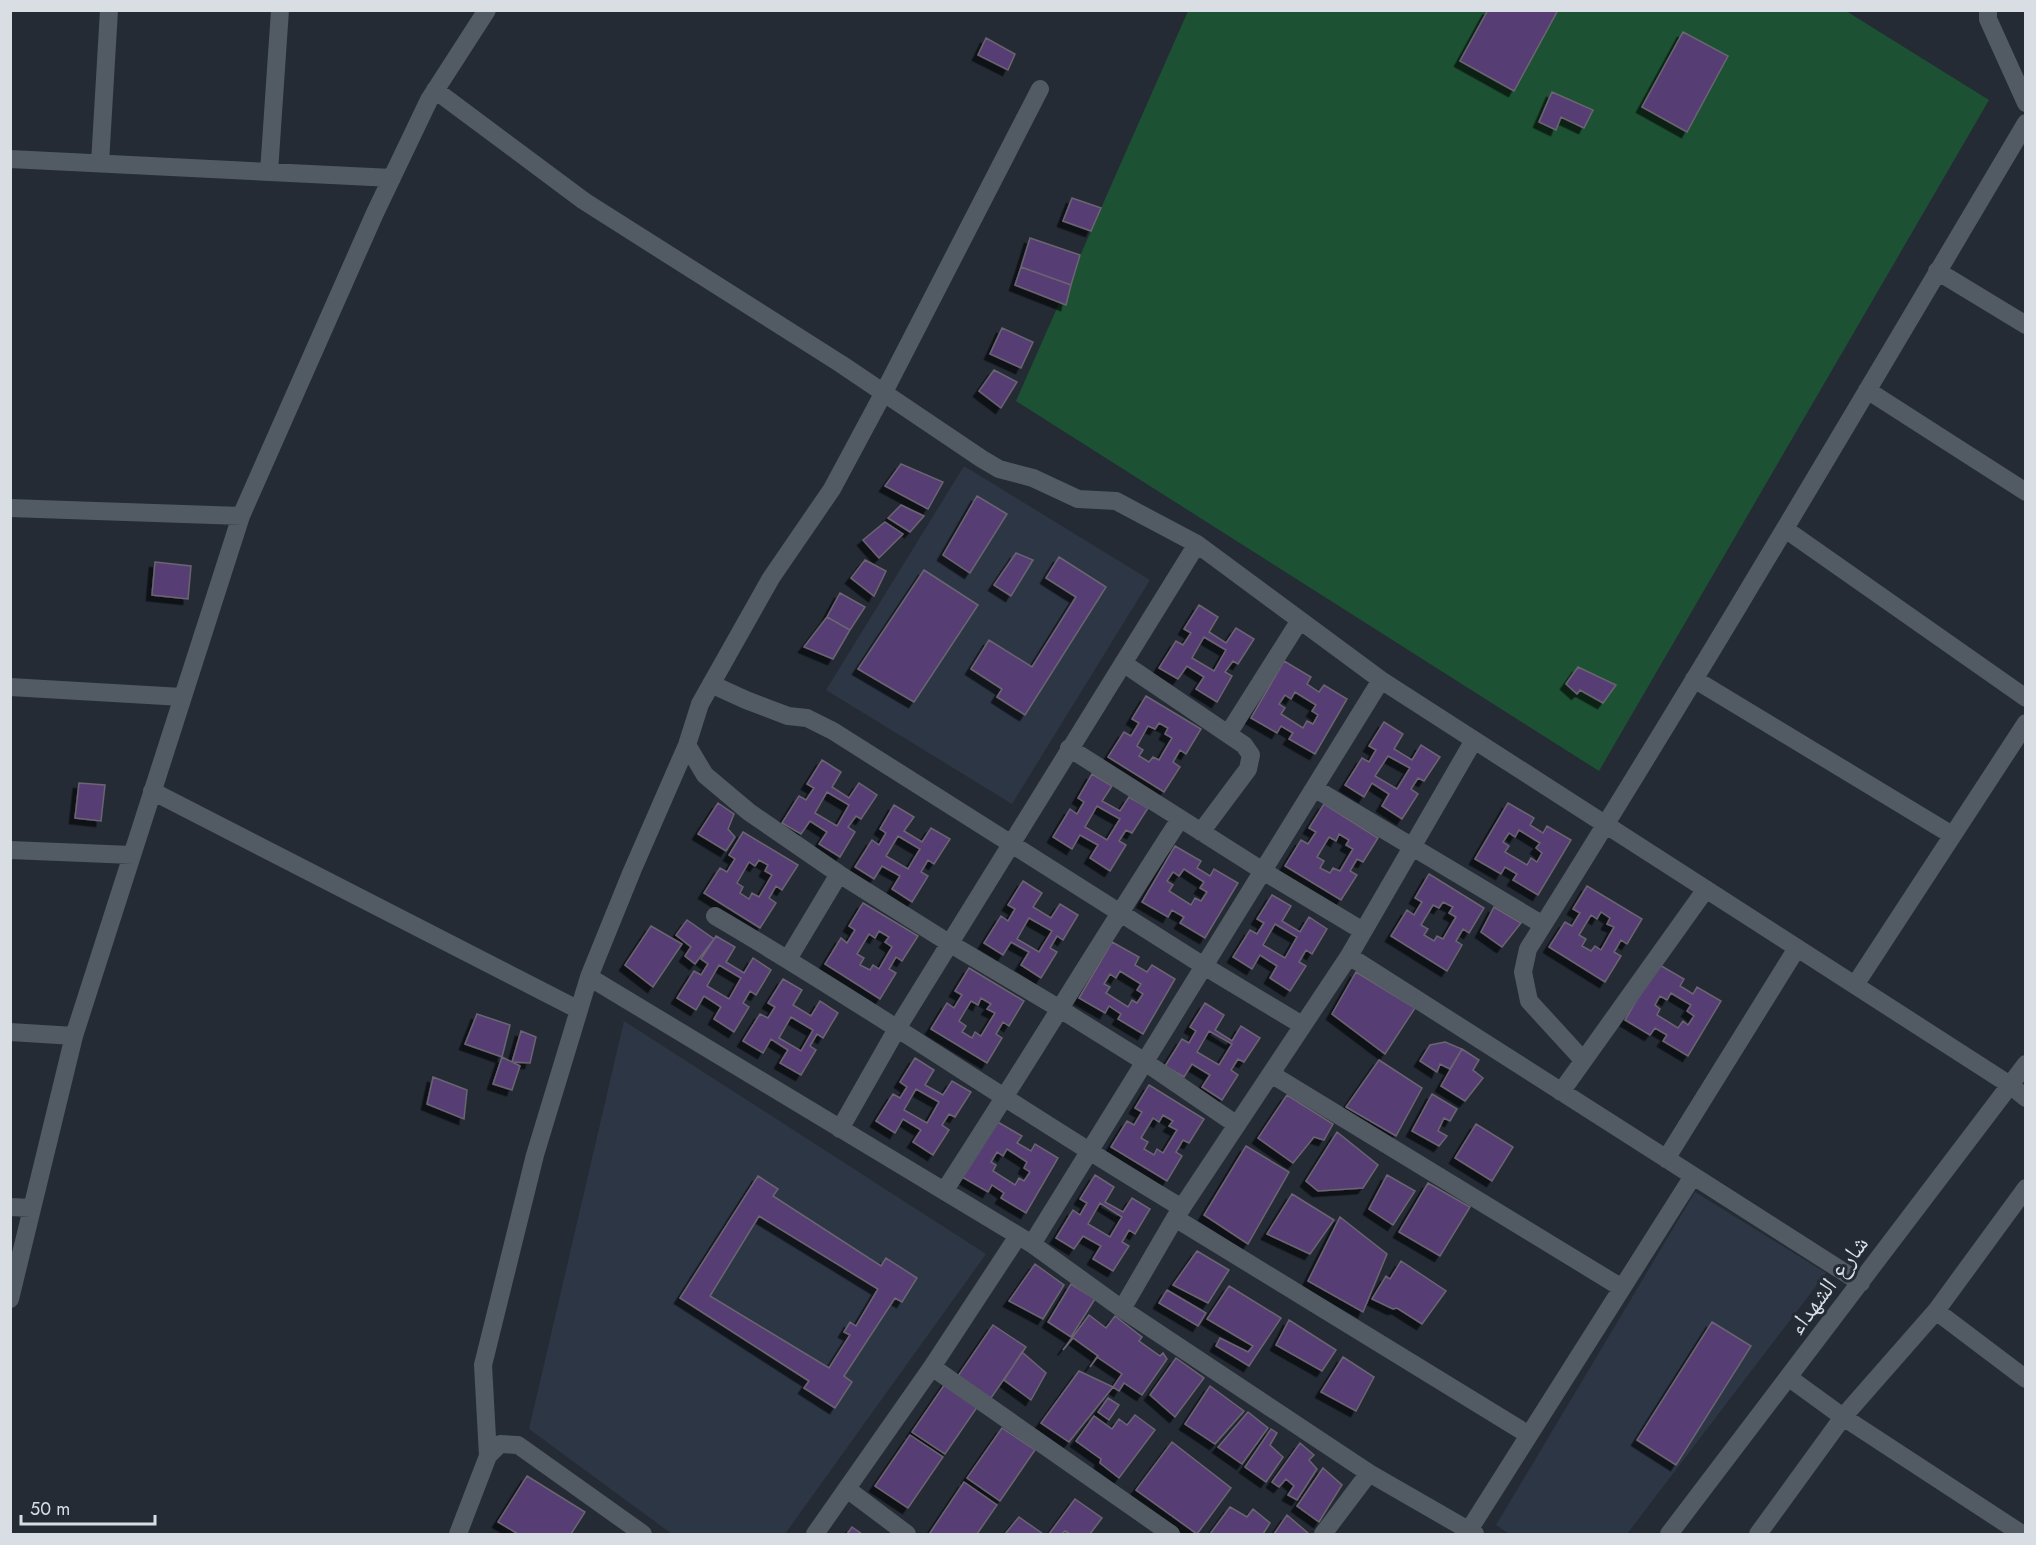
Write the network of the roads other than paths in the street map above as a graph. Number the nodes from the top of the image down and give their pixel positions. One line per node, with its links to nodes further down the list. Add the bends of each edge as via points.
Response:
1 (109, 10): 10 (street)
2 (280, 10): 11 (street)
3 (487, 10): 6 (street)
4 (1988, 10): 7 (street, via 1988,19)
5 (1040, 89): 16 (street)
6 (435, 90): 12 (street); 16 (street, via 584,201)
7 (2025, 103)
8 (2025, 123): 13 (street)
9 (10, 159): 10 (street)
10 (100, 163): 11 (street)
11 (269, 172): 12 (street)
12 (392, 178): 19 (street)
13 (1937, 271): 14 (street); 15 (street)
14 (2025, 325)
15 (1867, 390): 17 (street); 20 (street)
16 (883, 394): 21 (street, via 999,469 1033,478 1078,499 1116,501); 26 (street, via 832,489 771,578)
17 (2025, 492)
18 (10, 508): 19 (street)
19 (241, 516): 28 (street)
20 (1785, 529): 24 (street); 29 (street)
21 (1197, 544): 22 (street); 23 (street)
22 (1300, 620): 25 (street); 31 (street)
23 (1122, 663): 31 (street); 34 (street)
24 (1695, 678): 38 (street); 40 (street)
25 (1381, 680): 32 (street); 35 (street)
26 (711, 684): 33 (street); 41 (street, via 833,731)
27 (10, 687): 28 (street)
28 (183, 697): 36 (street)
29 (2025, 698)
30 (2025, 723): 40 (street)
31 (1228, 734): 39 (street, via 1251,755 1248,769)
32 (1474, 740): 38 (street); 42 (street)
33 (687, 745): 46 (street, via 705,775 726,794); 57 (street)
34 (1069, 748): 37 (street); 41 (street)
35 (1314, 788): 42 (street); 45 (street)
36 (152, 791): 44 (street); 60 (street)
37 (1180, 819): 39 (street); 48 (street)
38 (1606, 825): 47 (street); 50 (street)
39 (1201, 832): 45 (street)
40 (1952, 835): 58 (street)
41 (1011, 843): 48 (street); 52 (street)
42 (1412, 846): 50 (street); 51 (street)
43 (10, 849): 44 (street)
44 (132, 855): 64 (street)
45 (1263, 871): 51 (street); 56 (street)
46 (839, 874): 52 (street); 55 (street)
47 (1706, 889): 53 (street); 65 (street)
48 (1120, 912): 56 (street); 59 (street)
49 (715, 916): 55 (street)
50 (1543, 926): 65 (street, via 1528,949 1523,972 1529,1001)
51 (1363, 931): 54 (street)
52 (949, 943): 59 (street); 62 (street)
53 (1797, 948): 58 (street); 76 (street)
54 (1348, 956): 61 (street); 70 (street)
55 (788, 959): 62 (street)
56 (1204, 966): 61 (street); 66 (street)
57 (589, 977): 60 (street); 74 (street)
58 (1855, 985): 69 (street)
59 (1060, 1009): 66 (street); 71 (street)
60 (579, 1010): 94 (street, via 535,1155 483,1365)
61 (1302, 1026): 68 (street)
62 (898, 1027): 71 (street); 74 (street)
63 (10, 1032): 64 (street)
64 (74, 1036): 81 (street)
65 (1583, 1060): 70 (street)
66 (1145, 1062): 73 (street); 75 (street)
67 (2025, 1064): 69 (street, شارع الشهداء)
68 (1271, 1074): 73 (street); 85 (street)
69 (2010, 1085): 72 (street); 84 (street, شارع الشهداء)
70 (1561, 1092): 76 (street)
71 (1005, 1098): 75 (street); 78 (street)
72 (2025, 1098)
73 (1237, 1125): 82 (street)
74 (840, 1129): 78 (street)
75 (1089, 1153): 82 (street); 83 (street)
76 (1666, 1158): 77 (street)
77 (1693, 1176): 84 (street); 85 (street)
78 (945, 1190): 83 (street)
79 (2022, 1200): 88 (street)
80 (10, 1207): 81 (street)
81 (31, 1208): 86 (street)
82 (1178, 1213): 87 (street); 93 (street)
83 (1025, 1240): 87 (street); 89 (street)
84 (1861, 1283): 90 (street, شارع الشهداء)
85 (1622, 1288): 93 (street)
86 (10, 1299)
87 (1122, 1308): 95 (street)
88 (1936, 1311): 91 (street); 92 (street)
89 (932, 1367): 96 (street); 102 (street)
90 (1788, 1377): 92 (street); 104 (street, شارع الشهداء)
91 (2025, 1379)
92 (1843, 1417): 105 (street); 106 (street)
93 (1529, 1435): 97 (street)
94 (488, 1455): 98 (street); 99 (street, via 500,1444 518,1445)
95 (1369, 1473): 97 (street); 103 (street)
96 (847, 1489): 100 (street); 101 (street)
97 (1472, 1532)
98 (458, 1534)
99 (643, 1534)
100 (814, 1534)
101 (908, 1534)
102 (1171, 1534)
103 (1323, 1534)
104 (1669, 1534)
105 (1758, 1534)
106 (2022, 1534)

